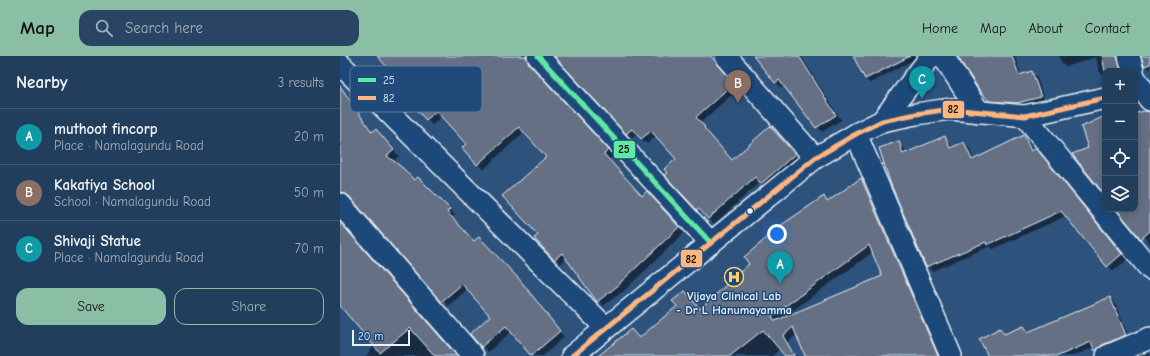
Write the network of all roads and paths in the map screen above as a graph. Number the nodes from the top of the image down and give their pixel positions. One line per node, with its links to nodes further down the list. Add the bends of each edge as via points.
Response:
1 (538, 56): 17 (street)
2 (726, 56): 15 (street)
3 (931, 56): 13 (street)
4 (943, 56): 11 (street)
5 (1130, 56): 7 (street)
6 (340, 64): 8 (street)
7 (1132, 68)
8 (350, 74)
9 (1102, 99): 12 (street)
10 (388, 112): 19 (street)
11 (979, 112): 12 (street); 13 (street, via 950,109)
12 (1025, 116): 18 (street)
13 (882, 121): 14 (street)
14 (856, 134): 15 (street); 23 (street)
15 (816, 158): 17 (street)
16 (340, 204): 21 (street)
17 (711, 243): 19 (street)
18 (1150, 269)
19 (606, 328): 22 (street)
20 (1150, 338): 24 (street)
21 (473, 356)
22 (572, 356)
23 (951, 356)
24 (1107, 356)

